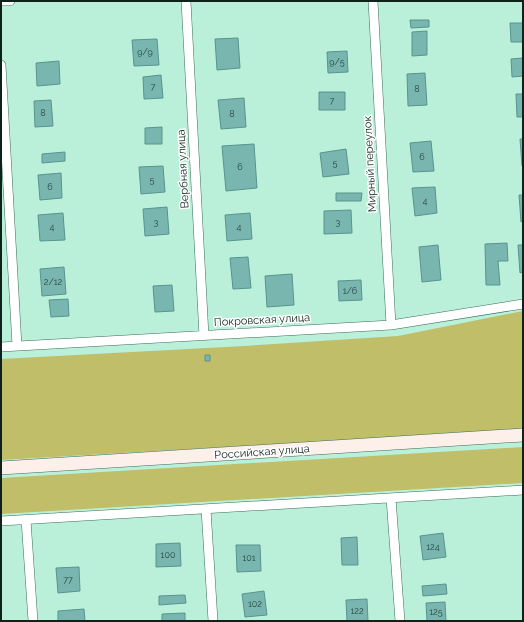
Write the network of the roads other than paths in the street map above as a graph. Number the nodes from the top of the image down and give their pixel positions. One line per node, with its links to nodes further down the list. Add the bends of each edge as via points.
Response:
1 (1, 1): 2 (street)
2 (10, 1)
3 (186, 1): 8 (street, Вербная улица)
4 (373, 1): 7 (street, Мирный переулок)
5 (1, 65): 9 (street)
6 (523, 304): 7 (street, Покровская улица)
7 (391, 325): 8 (street, Покровская улица)
8 (204, 336): 9 (street, Покровская улица)
9 (17, 346): 10 (street, Покровская улица)
10 (1, 347)
11 (523, 435): 12 (main road, Российская улица)
12 (1, 468)
13 (523, 490): 14 (street)
14 (392, 498): 15 (street); 20 (street)
15 (206, 509): 16 (street); 19 (street)
16 (26, 520): 17 (street); 18 (street)
17 (1, 521)
18 (33, 621)
19 (213, 621)
20 (400, 621)

